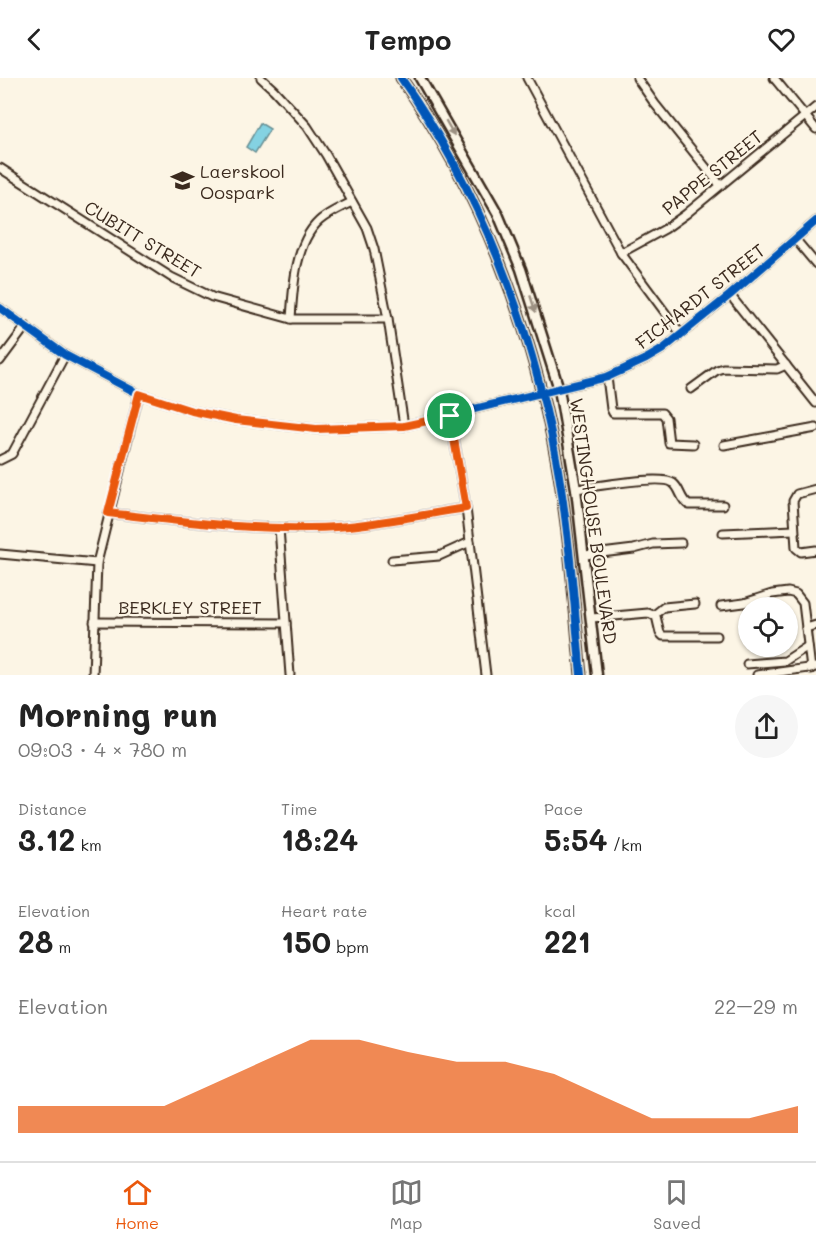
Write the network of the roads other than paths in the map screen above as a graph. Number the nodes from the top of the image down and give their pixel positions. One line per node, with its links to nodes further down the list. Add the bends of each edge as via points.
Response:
1 (261, 78): 12 (street, via 307,126)
2 (401, 78): 29 (street, WESTINGHOUSE BOULEVARD, via 449,155 491,242 523,327)
3 (420, 78): 27 (street, WESTINGHOUSE BOULEVARD, one-way to 27, via 498,214 521,269)
4 (527, 78): 15 (street)
5 (637, 78): 11 (street)
6 (774, 78): 8 (street)
7 (816, 107): 8 (street, PAPPE STREET)
8 (805, 116): 9 (street); 11 (street, PAPPE STREET)
9 (816, 129)
10 (0, 168): 19 (street, CUBITT STREET, via 171,277 212,297)
11 (720, 185): 15 (street, PAPPE STREET, via 679,219)
12 (352, 202): 19 (street, via 321,219 307,237 294,279); 20 (street, via 367,228)
13 (816, 221): 14 (street, FICHARDT STREET)
14 (796, 240): 16 (street); 17 (street, FICHARDT STREET)
15 (621, 253): 22 (street)
16 (816, 264)
17 (730, 296): 22 (street, FICHARDT STREET); 25 (street)
18 (0, 308): 21 (street, FICHARDT STREET)
19 (291, 319): 20 (street, CUBITT STREET)
20 (388, 319): 33 (street)
21 (26, 326): 23 (street, FICHARDT STREET); 24 (street)
22 (681, 334): 26 (street, FICHARDT STREET, via 646,359)
23 (65, 355): 30 (street, FICHARDT STREET); 37 (street, via 12,454)
24 (0, 361)
25 (786, 365): 28 (street, via 777,369 723,368); 31 (street)
26 (607, 377): 27 (street, FICHARDT STREET); 35 (street, via 613,413 662,413 669,443)
27 (559, 388): 29 (street, FICHARDT STREET); 38 (street, WESTINGHOUSE BOULEVARD)
28 (691, 389)
29 (541, 393): 32 (street, FICHARDT STREET); 68 (street, WESTINGHOUSE BOULEVARD, via 560,485)
30 (139, 394): 33 (street, FICHARDT STREET, via 192,411 285,427); 42 (street)
31 (816, 403)
32 (450, 416): 33 (street, FICHARDT STREET); 41 (street)
33 (404, 426)
34 (816, 428): 36 (street)
35 (693, 444)
36 (724, 445)
37 (0, 460)
38 (576, 489): 40 (street, via 668,480 689,505); 50 (street, WESTINGHOUSE BOULEVARD)
39 (816, 489): 44 (street, via 794,497)
40 (723, 505)
41 (466, 508): 43 (street, via 349,526); 46 (street)
42 (108, 513): 43 (street); 52 (street)
43 (279, 528): 58 (street)
44 (794, 530): 45 (street); 48 (street, via 797,551)
45 (723, 533)
46 (470, 542): 51 (street, via 439,556); 67 (street)
47 (681, 543): 50 (street)
48 (816, 550)
49 (0, 554): 52 (street)
50 (585, 555): 56 (street, WESTINGHOUSE BOULEVARD)
51 (392, 560)
52 (97, 563): 57 (street)
53 (695, 604): 55 (street, via 664,607)
54 (722, 606): 60 (street, via 793,592 803,603)
55 (654, 615): 56 (street); 61 (street, via 663,636)
56 (592, 618): 69 (street, WESTINGHOUSE BOULEVARD)
57 (94, 622): 58 (street, BERKLEY STREET); 65 (street)
58 (286, 623): 66 (street)
59 (816, 625): 60 (street)
60 (806, 628): 62 (street)
61 (717, 636)
62 (808, 646): 63 (street, via 785,660); 64 (street)
63 (747, 664)
64 (814, 668): 70 (street)
65 (93, 675)
66 (290, 675)
67 (486, 675)
68 (581, 675)
69 (597, 675)
70 (757, 675)

